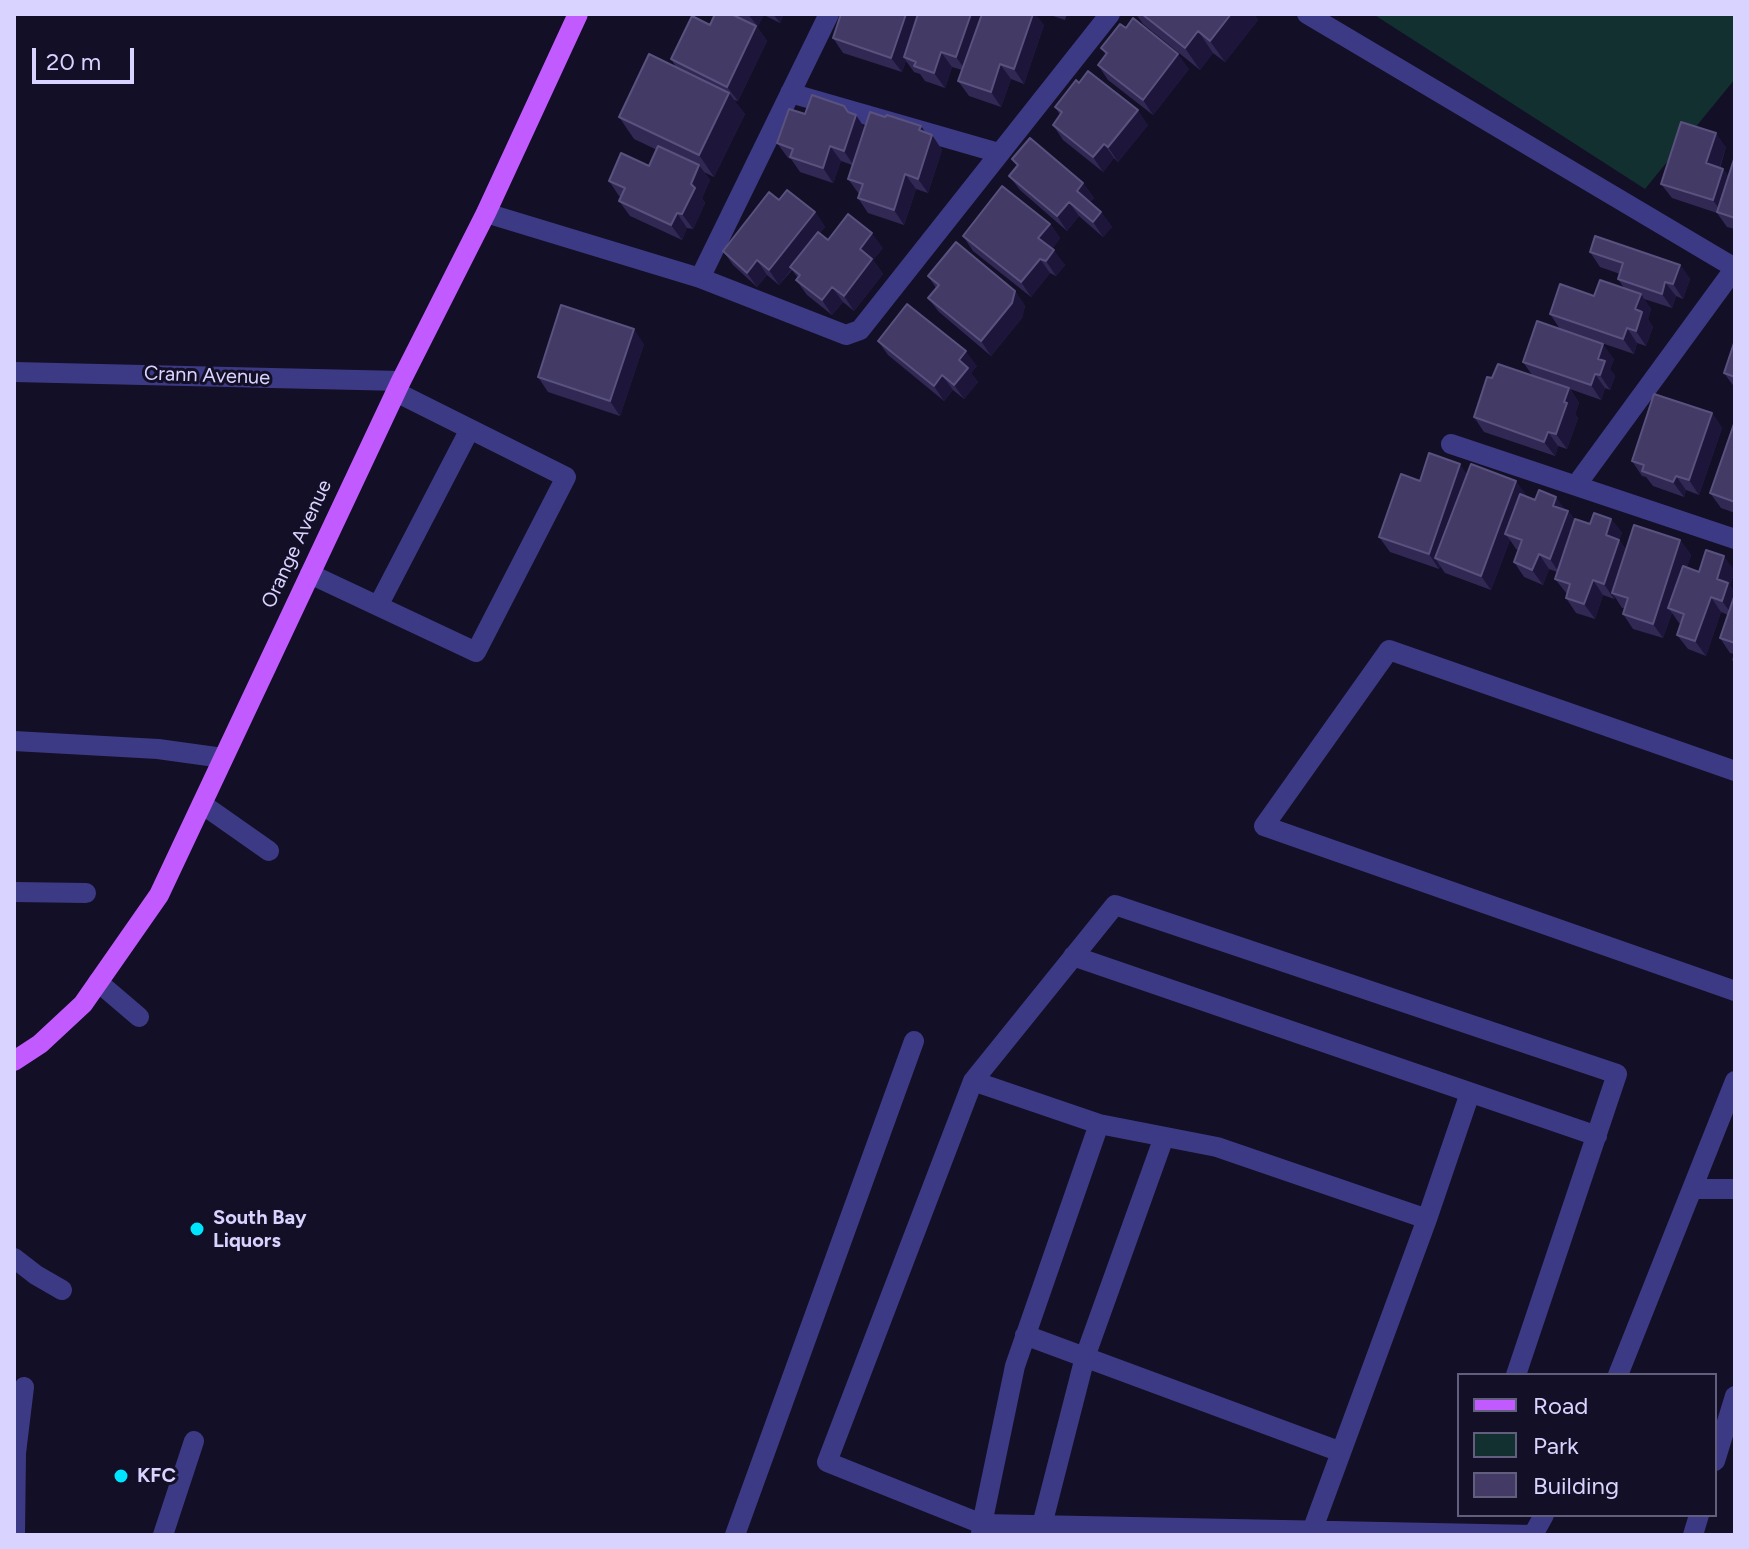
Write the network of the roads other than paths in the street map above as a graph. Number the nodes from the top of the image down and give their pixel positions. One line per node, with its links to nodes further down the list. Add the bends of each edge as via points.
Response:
1 (578, 14): 7 (main road, Orange Avenue)
2 (829, 14): 5 (street)
3 (1110, 14): 6 (street)
4 (1307, 14): 8 (street)
5 (790, 93): 6 (street); 9 (street)
6 (999, 153): 9 (street, via 860,330 846,335)
7 (486, 213): 9 (street); 11 (main road, Orange Avenue)
8 (1735, 268): 14 (street)
9 (700, 278)
10 (14, 372): 11 (street, Crann Avenue)
11 (398, 386): 12 (street); 16 (main road, Orange Avenue)
12 (470, 429): 17 (street); 17 (street, via 566,477 476,652)
13 (1451, 444): 14 (street)
14 (1577, 484): 15 (street)
15 (1735, 539)
16 (310, 574): 17 (street); 19 (main road, Orange Avenue)
17 (378, 606)
18 (14, 741): 19 (street)
19 (223, 758): 21 (main road, Orange Avenue)
20 (1735, 771): 27 (street, via 1389,650 1264,826)
21 (202, 804): 22 (street); 26 (main road, Orange Avenue, via 159,895)
22 (269, 851)
23 (14, 892): 24 (street)
24 (86, 893)
25 (1073, 956): 31 (street); 33 (street); 35 (street, via 1115,905 1617,1074)
26 (98, 982): 28 (street); 30 (main road, Orange Avenue, via 83,1004)
27 (1735, 991)
28 (139, 1017)
29 (914, 1041): 58 (street)
30 (14, 1061)
31 (973, 1081): 34 (street); 54 (street, via 827,1462)
32 (1735, 1081): 37 (street)
33 (1470, 1093): 35 (street); 39 (street)
34 (1099, 1124): 36 (street); 42 (street)
35 (1597, 1136): 44 (street)
36 (1164, 1137): 39 (street, via 1217,1147); 43 (street)
37 (1692, 1189): 38 (street); 45 (street)
38 (1735, 1189)
39 (1427, 1219): 49 (street)
40 (14, 1258): 41 (street)
41 (62, 1290)
42 (1025, 1335): 43 (street); 54 (street)
43 (1085, 1357): 49 (street); 53 (street)
44 (1517, 1373)
45 (1619, 1373)
46 (24, 1387): 56 (street)
47 (1735, 1396): 50 (street)
48 (194, 1441): 57 (street)
49 (1341, 1452): 55 (street)
50 (1717, 1454)
51 (1543, 1517): 52 (street, via 1533,1535)
52 (1465, 1524): 55 (street)
53 (1042, 1525): 54 (street); 55 (street)
54 (981, 1529)
55 (1312, 1531)
56 (15, 1535)
57 (163, 1535)
58 (735, 1535)

